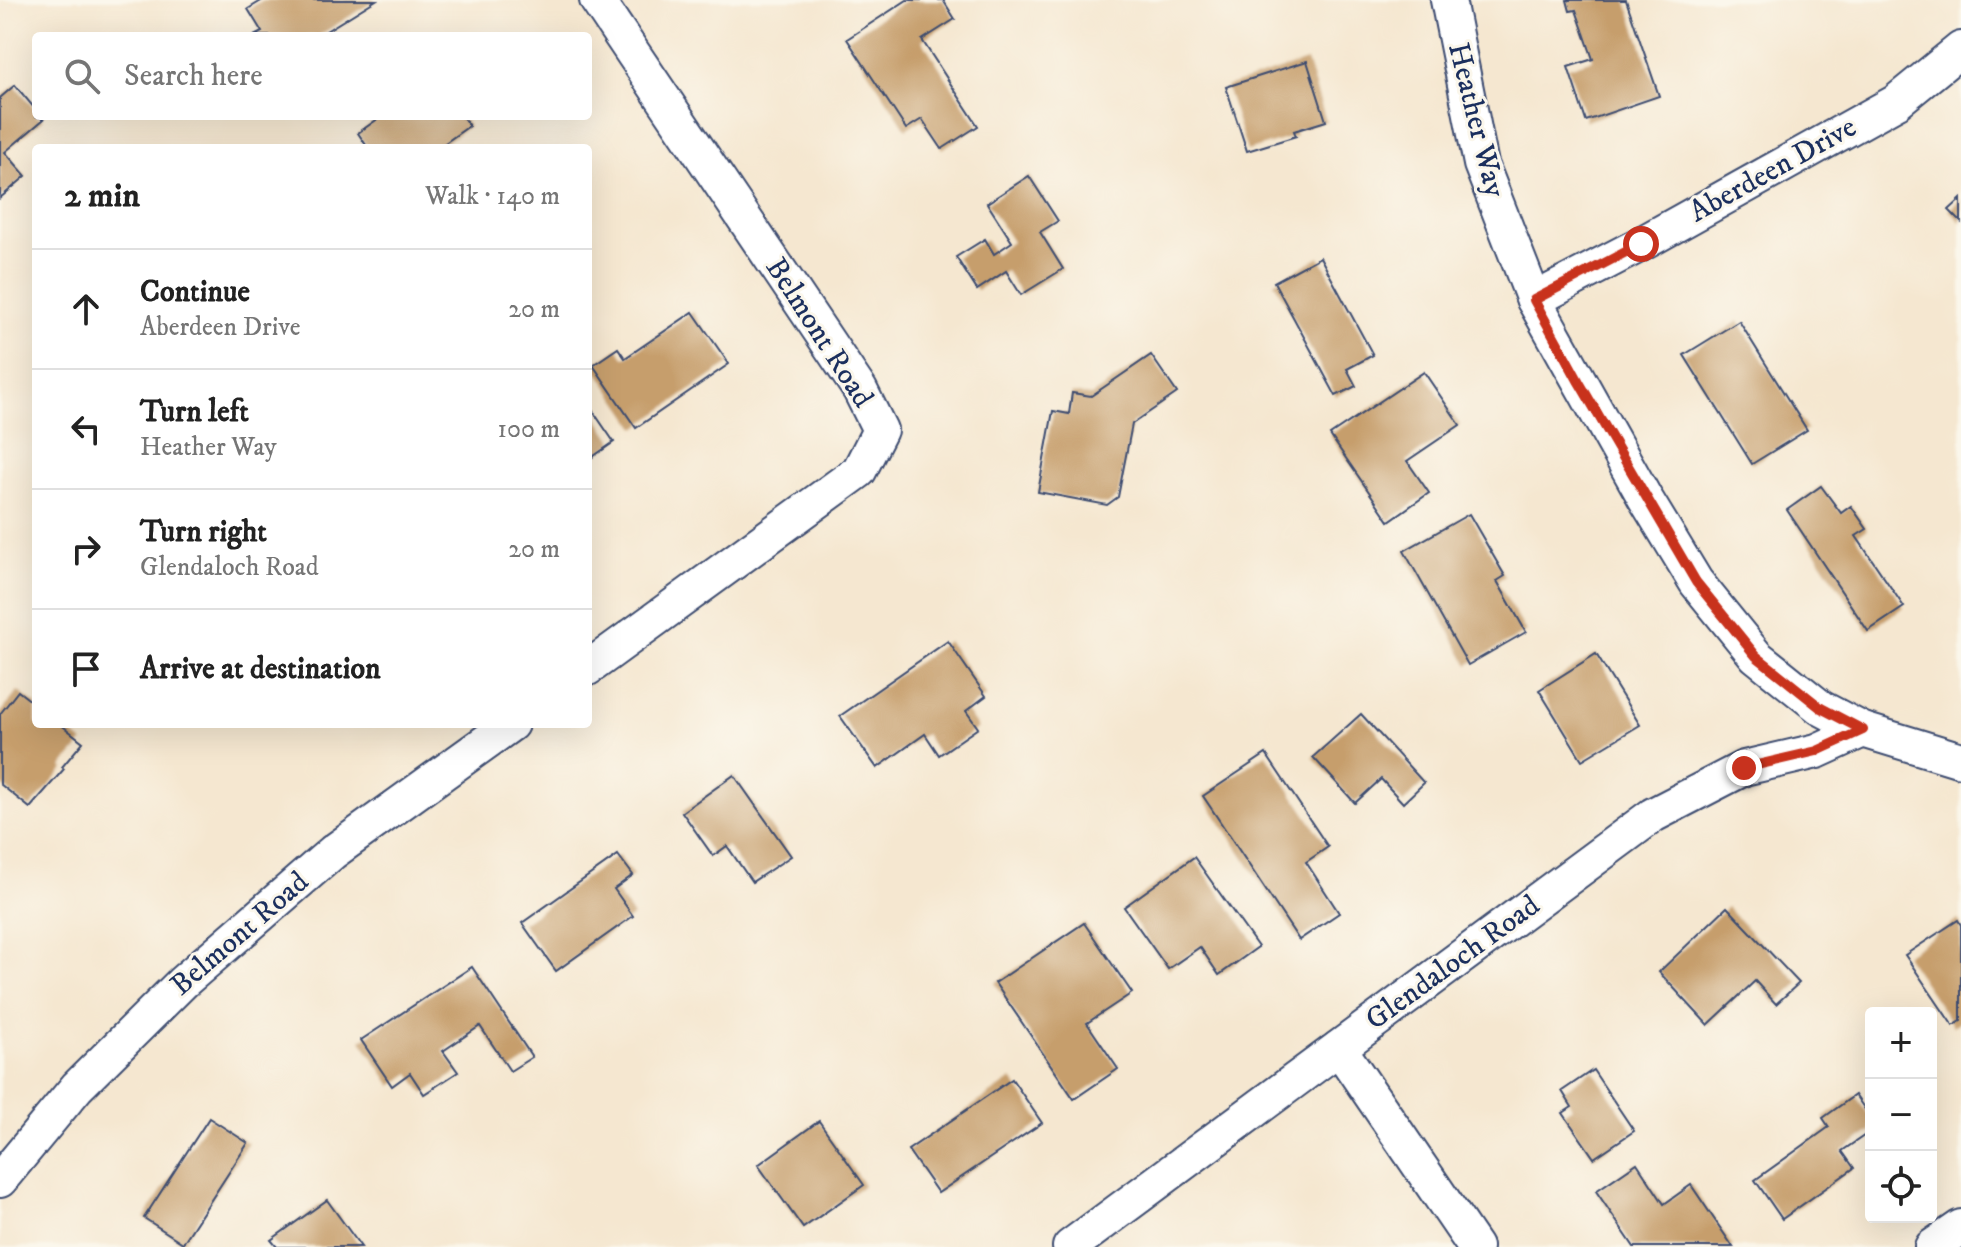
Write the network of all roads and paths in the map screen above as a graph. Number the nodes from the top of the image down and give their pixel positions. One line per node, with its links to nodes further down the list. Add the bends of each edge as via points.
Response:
1 (597, 0): 5 (street, Belmont Road, via 860,390 880,430 859,471)
2 (1448, 0): 4 (street, Heather Way, via 1481,164)
3 (1961, 49): 4 (street, Aberdeen Drive, via 1896,102)
4 (1534, 300): 7 (street, Heather Way, via 1696,582 1756,656 1821,708)
5 (592, 665)
6 (505, 728): 10 (street, Belmont Road, via 333,852 183,982 77,1087)
7 (1863, 730): 8 (street, Heather Way); 9 (street, Glendaloch Road, via 1817,751 1744,768 1653,815)
8 (1961, 760)
9 (1339, 1048): 12 (street, Glendaloch Road); 13 (street)
10 (0, 1180)
11 (1961, 1227): 14 (street)
12 (1070, 1247)
13 (1475, 1247)
14 (1932, 1247)

